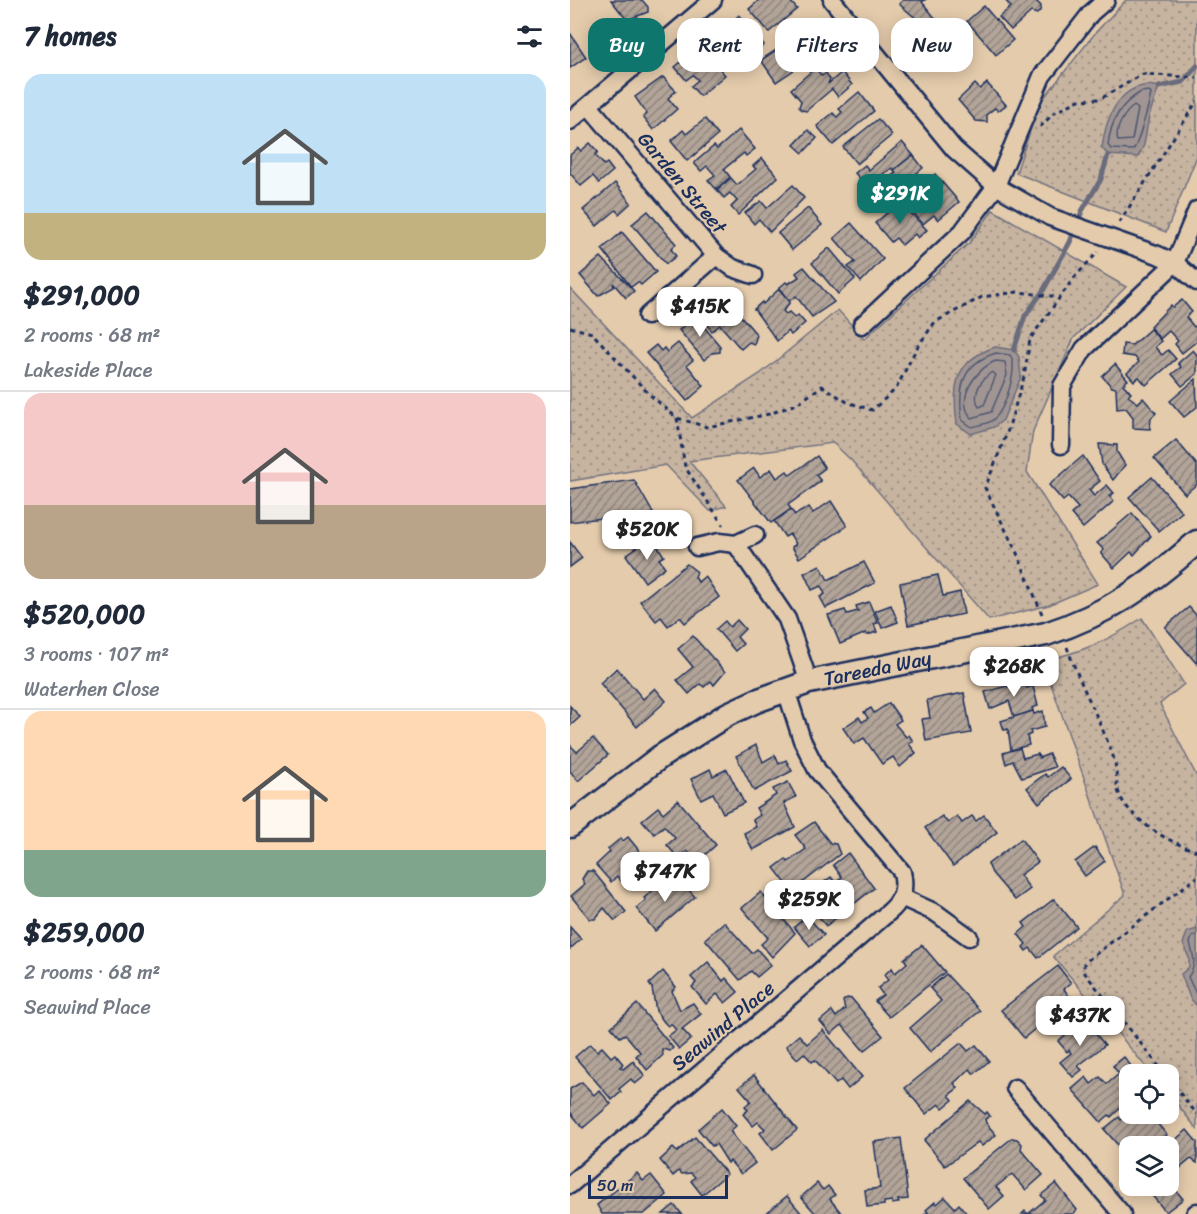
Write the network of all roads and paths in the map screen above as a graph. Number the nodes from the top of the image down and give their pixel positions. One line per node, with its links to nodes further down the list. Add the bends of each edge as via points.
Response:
1 (713, 0): 6 (street)
2 (832, 0): 9 (street, via 954,149)
3 (1106, 0): 8 (street, via 1091,13 1042,76)
4 (1197, 78): 8 (path, via 1143,74 1100,99 1079,100 1041,126)
5 (1197, 100): 11 (path)
6 (589, 106): 7 (street); 12 (street, Garden Street)
7 (570, 121)
8 (1017, 136): 9 (street)
9 (996, 186): 11 (street, via 1050,217); 18 (street, via 948,248)
10 (1197, 210): 13 (street)
11 (1110, 239): 13 (street); 16 (path)
12 (716, 256): 14 (street, Garden Street); 17 (street)
13 (1175, 263): 15 (street); 21 (street, via 1084,349 1062,386)
14 (753, 275)
15 (1197, 282)
16 (1060, 297): 20 (path, via 1018,292 982,297 935,322 896,388 872,410 847,402 822,386 797,404 739,421 706,427); 26 (path, via 1030,339 1020,389 986,488)
17 (647, 316)
18 (862, 325)
19 (570, 327): 20 (path, via 592,333)
20 (677, 418): 24 (path, via 685,467)
21 (1061, 445)
22 (755, 535): 24 (street)
23 (1197, 542): 26 (street, Tareeda Way, via 1127,599)
24 (736, 544): 25 (street, via 719,542); 27 (street, via 787,619)
25 (697, 547)
26 (1056, 631): 27 (street, Tareeda Way); 30 (path, via 1115,761 1115,784 1126,806 1161,835)
27 (809, 682): 28 (street, Tareeda Way)
28 (786, 690): 29 (street, Tareeda Way, via 728,714 695,734 616,788); 32 (street, via 802,740 817,770 902,872)
29 (570, 826)
30 (1197, 851)
31 (1197, 877): 34 (path, via 1084,963 1083,972)
32 (901, 897): 33 (street, via 936,913); 38 (street, Seawind Place, via 889,912)
33 (969, 937)
34 (1157, 1064)
35 (1015, 1088): 39 (street)
36 (1179, 1092): 37 (path)
37 (1197, 1114)
38 (570, 1185)
39 (1122, 1214)

